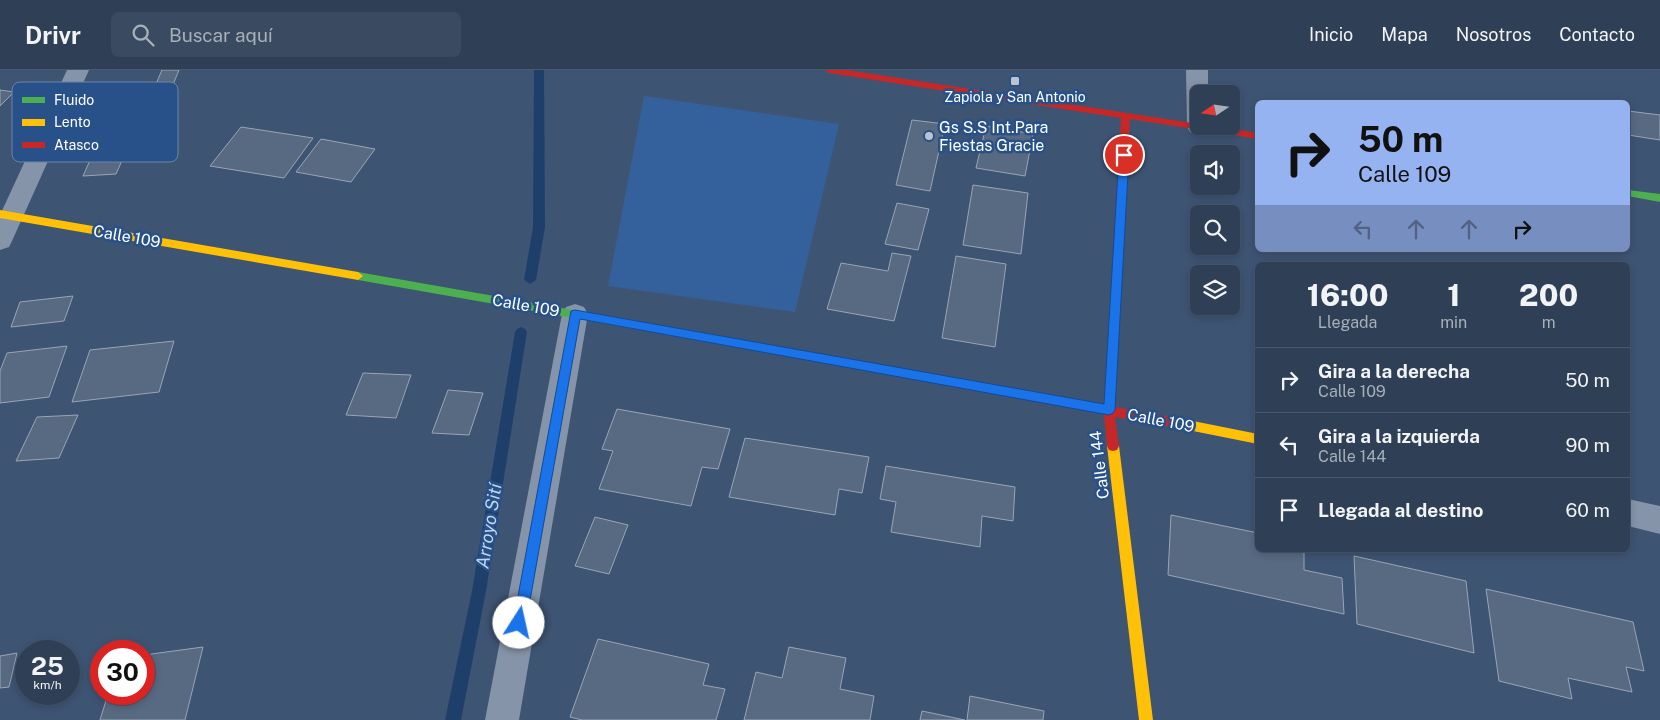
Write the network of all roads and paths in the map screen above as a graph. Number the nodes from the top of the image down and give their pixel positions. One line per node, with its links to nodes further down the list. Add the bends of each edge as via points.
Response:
1 (78, 70): 4 (street)
2 (830, 70): 6 (street)
3 (1197, 70): 5 (street)
4 (72, 82)
5 (1197, 85)
6 (1126, 116): 7 (street); 16 (street, Calle 144)
7 (1190, 126)
8 (1240, 133): 9 (street)
9 (1255, 136)
10 (32, 162): 13 (street)
11 (1630, 192): 12 (street)
12 (1660, 198)
13 (6, 215): 14 (street); 15 (street, Calle 109)
14 (0, 241)
15 (575, 314): 16 (street, Calle 109); 20 (street)
16 (1109, 410): 17 (street, Calle 109); 21 (street, Calle 144)
17 (1255, 438)
18 (1630, 513): 19 (street)
19 (1660, 520)
20 (502, 720)
21 (1146, 720)

